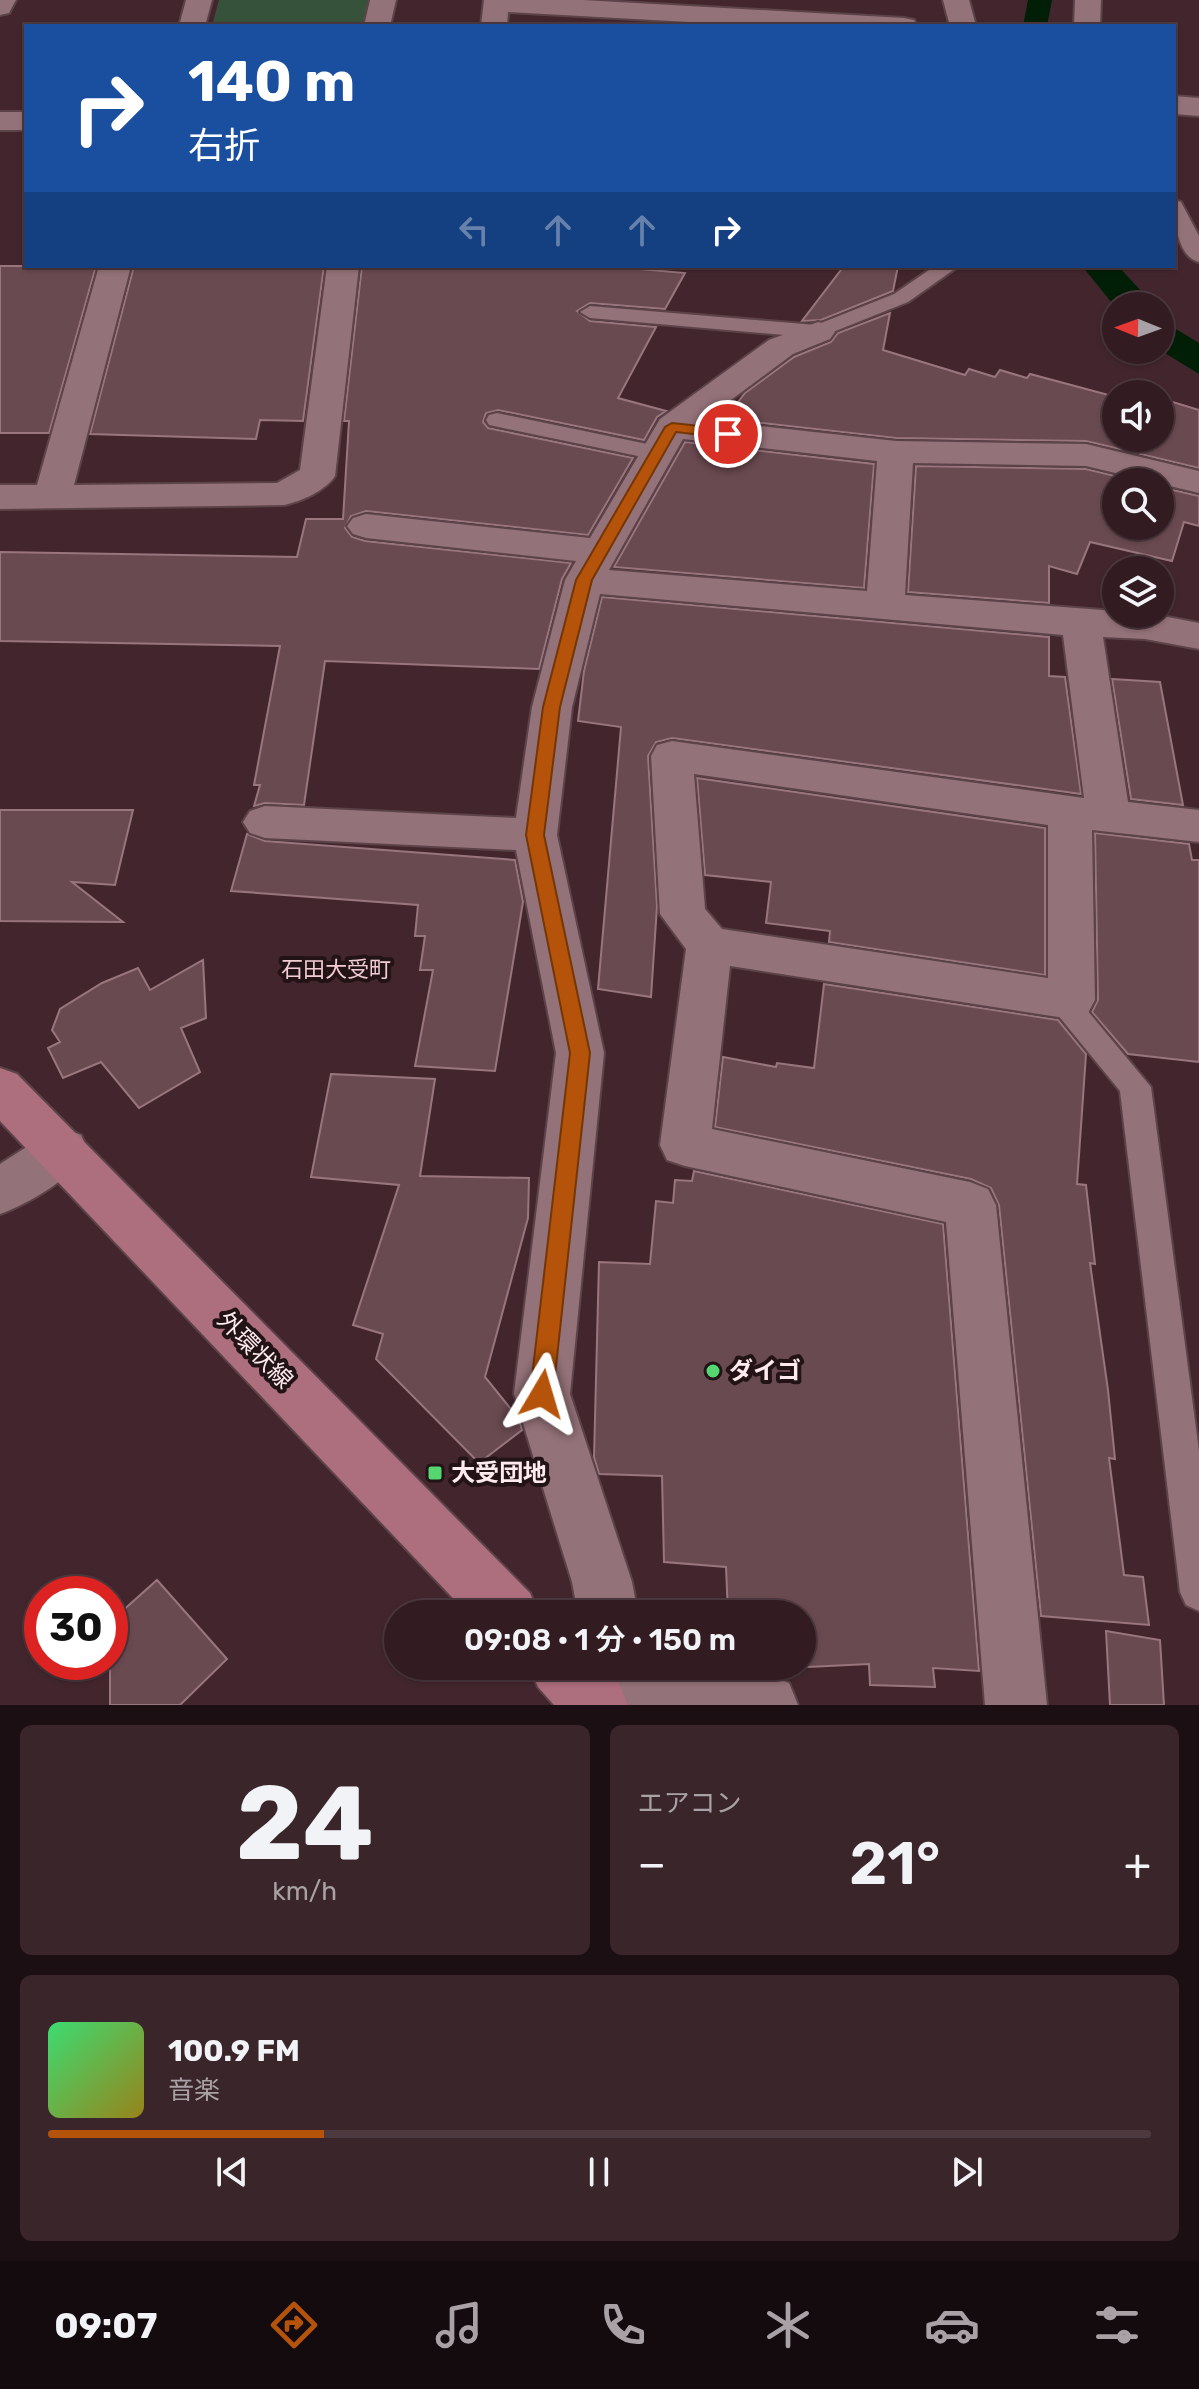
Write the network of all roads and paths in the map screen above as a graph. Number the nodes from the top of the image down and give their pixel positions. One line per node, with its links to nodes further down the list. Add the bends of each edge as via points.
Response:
1 (3, 0): 6 (street)
2 (199, 0): 8 (street)
3 (383, 0): 9 (street)
4 (956, 0): 11 (street)
5 (1088, 0): 12 (street)
6 (0, 7)
7 (495, 10): 10 (street)
8 (193, 24)
9 (377, 24)
10 (853, 24)
11 (962, 24)
12 (1087, 24)
13 (1176, 105): 14 (street)
14 (1199, 107)
15 (0, 121): 16 (street)
16 (24, 121)
17 (1176, 210): 18 (lane)
18 (1199, 256)
19 (114, 268): 29 (street)
20 (343, 268): 29 (street, via 317,476 284,494)
21 (946, 268): 23 (lane, via 901,298)
22 (590, 312): 23 (lane)
23 (818, 332): 25 (street, via 781,347)
24 (497, 420): 25 (lane)
25 (665, 440): 26 (street); 31 (street)
26 (896, 452): 27 (street, via 1086,455); 32 (street)
27 (1199, 482)
28 (0, 497): 29 (street)
29 (52, 498)
30 (366, 526): 31 (street)
31 (592, 565): 32 (street); 38 (street, via 552,707)
32 (885, 606): 33 (street)
33 (1081, 623): 34 (street, via 1145,626); 35 (street)
34 (1199, 636)
35 (1089, 814): 37 (street); 39 (street, via 672,756 683,914); 40 (street)
36 (265, 822): 38 (street)
37 (1199, 826)
38 (535, 835): 46 (street, via 580,1053 542,1394)
39 (709, 945): 40 (street); 49 (street, via 685,1145 970,1205)
40 (1071, 1000): 44 (lane, via 1072,1014 1135,1087)
41 (0, 1088): 42 (street, 外環状線)
42 (63, 1150): 43 (street); 45 (street, 外環状線)
43 (0, 1192)
44 (1199, 1592)
45 (496, 1600)
46 (605, 1600)
47 (575, 1685): 48 (street)
48 (767, 1705)
49 (1016, 1705)

